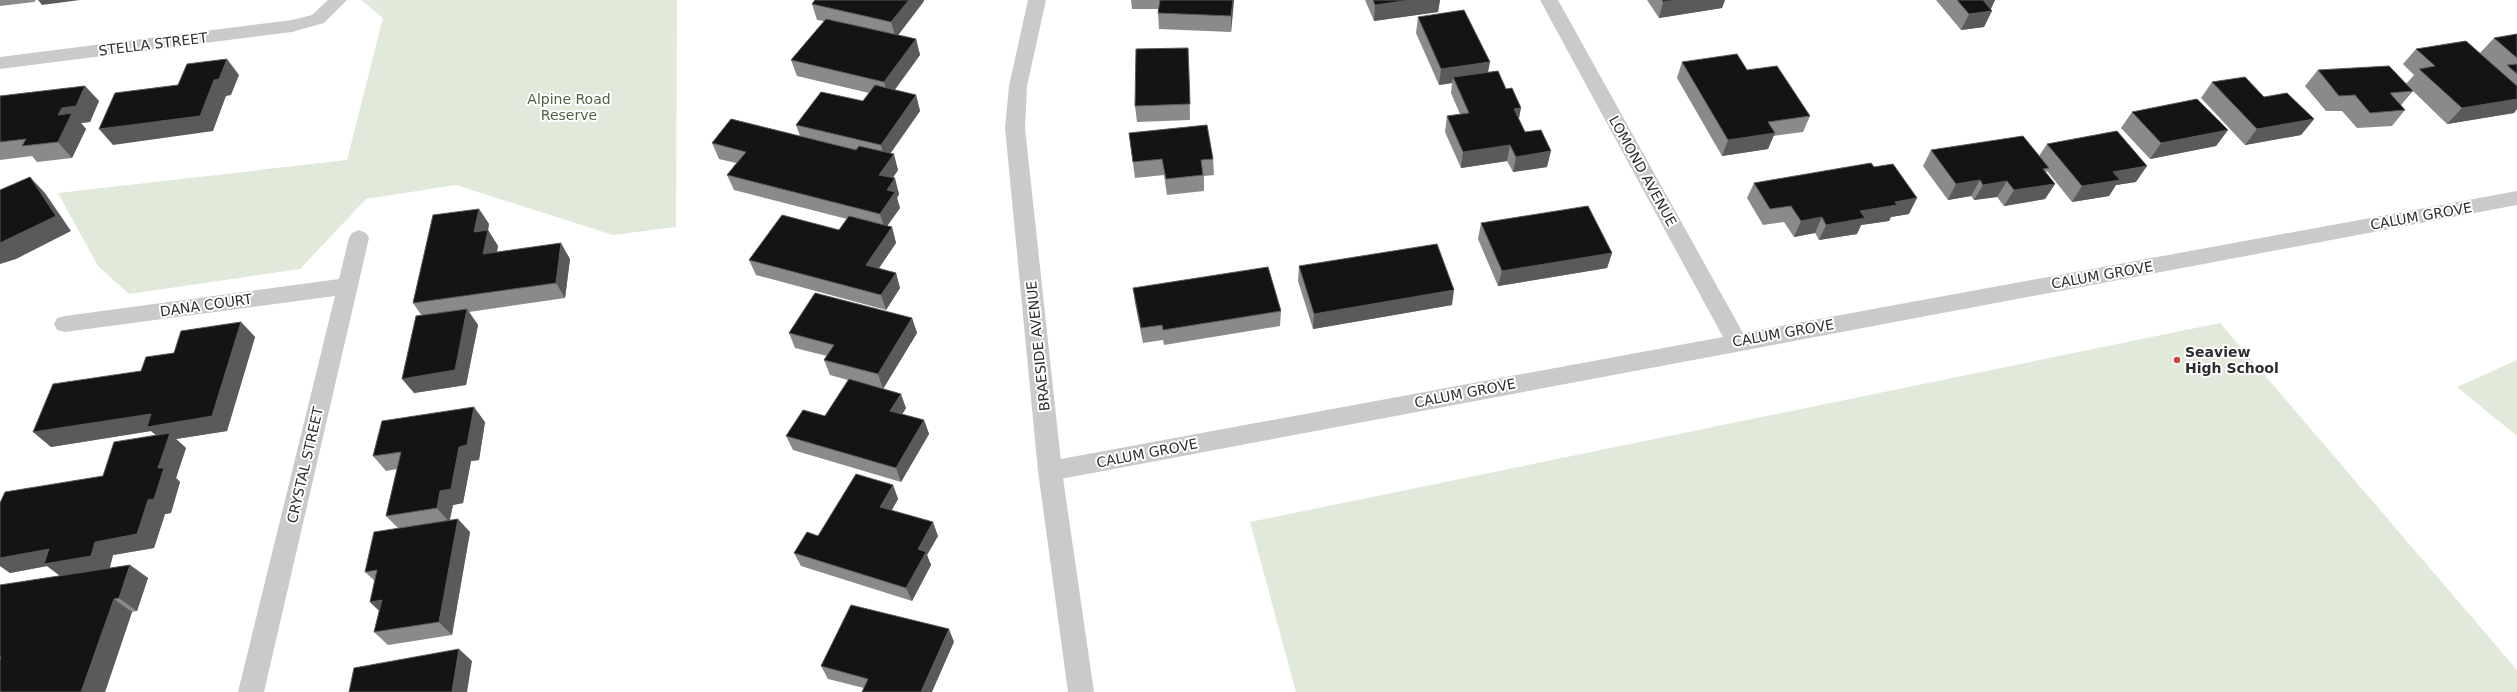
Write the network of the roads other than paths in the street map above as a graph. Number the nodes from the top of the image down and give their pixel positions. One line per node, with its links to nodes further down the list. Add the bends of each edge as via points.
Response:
1 (338, 0): 4 (street, STELLA STREET, via 318,19 305,23)
2 (1037, 0): 10 (street, BRAESIDE AVENUE, via 1018,86 1016,128)
3 (1549, 0): 9 (street, LOMOND AVENUE)
4 (0, 63)
5 (2517, 198): 9 (street, CALUM GROVE)
6 (359, 238): 7 (street, CRYSTAL STREET)
7 (347, 286): 8 (street, DANA COURT); 11 (street, CRYSTAL STREET)
8 (65, 324)
9 (1737, 342): 10 (street, CALUM GROVE)
10 (1050, 470): 12 (street, BRAESIDE AVENUE)
11 (251, 692)
12 (1081, 692)

